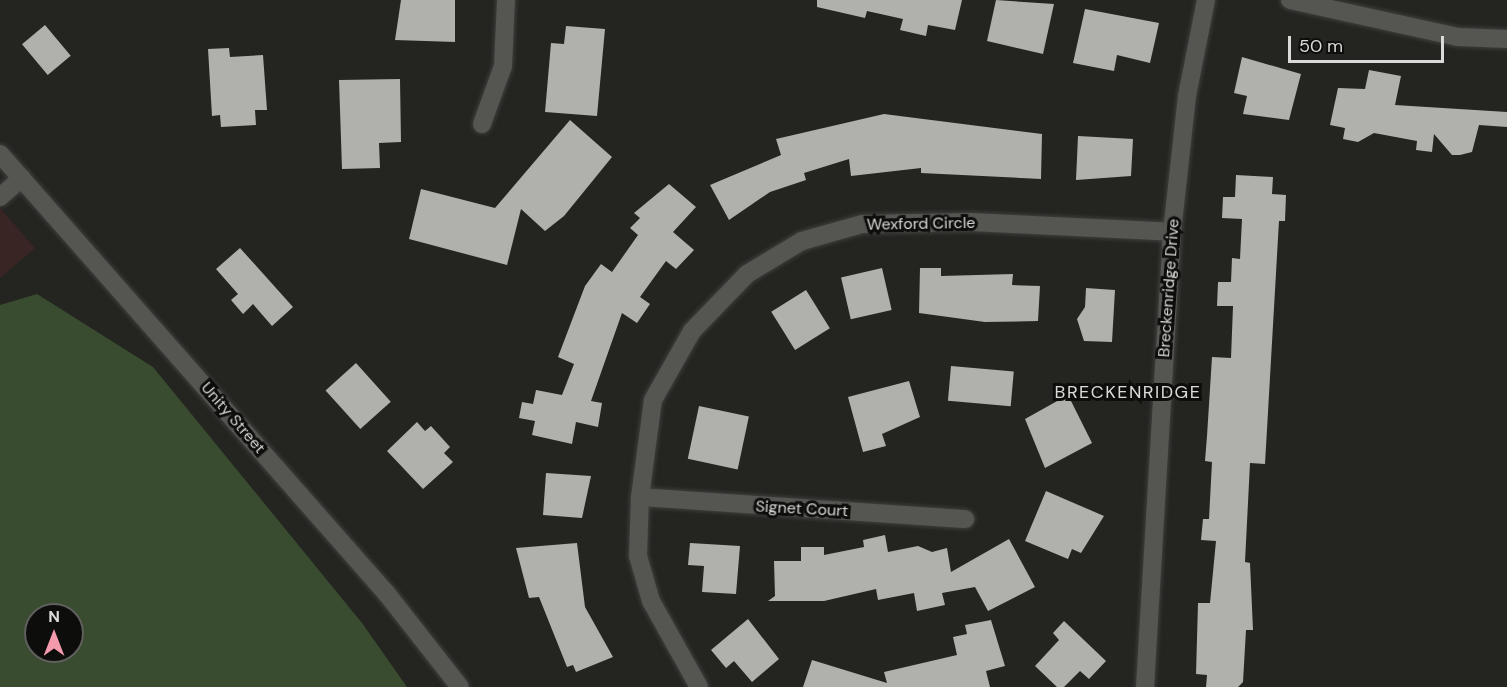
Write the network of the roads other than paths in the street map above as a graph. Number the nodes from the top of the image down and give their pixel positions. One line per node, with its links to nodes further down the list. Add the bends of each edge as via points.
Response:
1 (506, 0): 5 (street, via 503,66)
2 (1206, 0): 9 (street, Breckenridge Drive, via 1187,96)
3 (1290, 0): 4 (street, via 1458,37)
4 (1507, 39)
5 (482, 124)
6 (0, 154): 7 (street, Unity Street)
7 (22, 178): 8 (street); 12 (street, Unity Street, via 387,594)
8 (0, 197)
9 (1172, 232): 10 (street, Wexford Circle, via 971,222 862,224 802,241 747,274 692,331 653,400); 14 (street, Breckenridge Drive)
10 (640, 497): 11 (street, Signet Court); 13 (street, Wexford Circle, via 639,556 651,601)
11 (965, 519)
12 (460, 687)
13 (699, 687)
14 (1145, 687)

